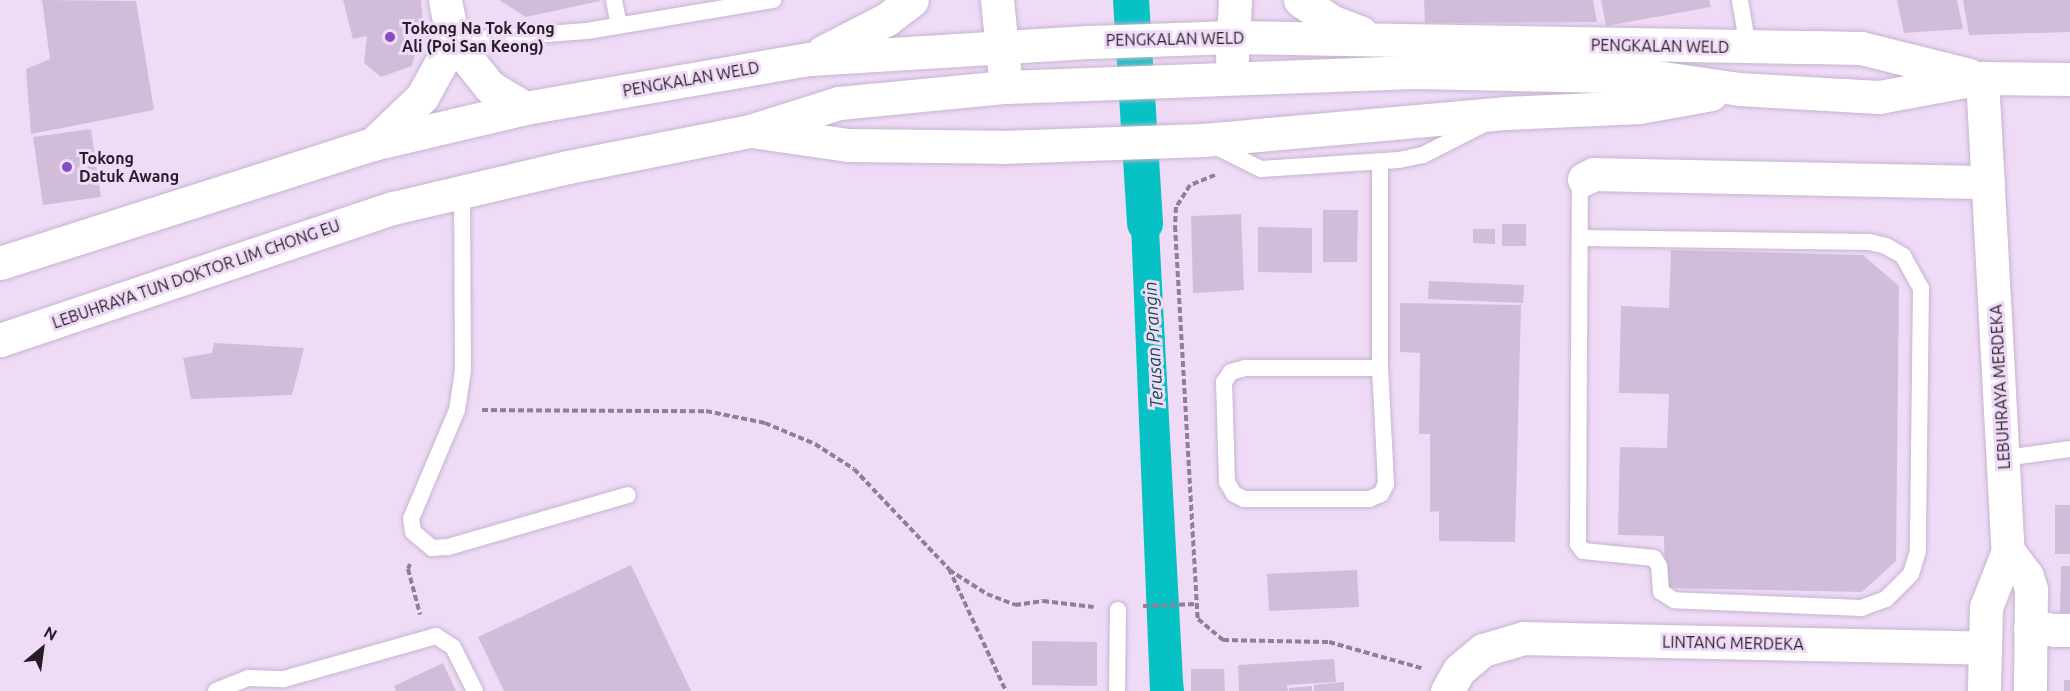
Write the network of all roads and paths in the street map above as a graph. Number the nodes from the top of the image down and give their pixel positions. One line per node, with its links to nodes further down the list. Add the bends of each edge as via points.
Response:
1 (445, 0): 13 (main road)
2 (614, 0): 10 (lane)
3 (773, 0): 9 (lane)
4 (912, 0): 16 (main road, via 887,19)
5 (997, 0): 14 (main road)
6 (1235, 0): 11 (main road)
7 (1300, 0): 12 (main road, via 1333,22)
8 (1740, 0): 15 (lane)
9 (701, 6): 10 (lane)
10 (619, 26): 13 (lane)
11 (1233, 37): 12 (main road, PENGKALAN WELD); 14 (main road, PENGKALAN WELD); 17 (main road)
12 (1380, 40): 15 (main road, PENGKALAN WELD)
13 (453, 41): 22 (main road, via 490,87); 26 (main road, via 422,97)
14 (1002, 46): 16 (main road, PENGKALAN WELD); 20 (main road)
15 (1748, 48): 18 (main road, PENGKALAN WELD, via 1861,48)
16 (810, 59): 22 (main road, PENGKALAN WELD)
17 (1232, 76): 20 (main road, PENGKALAN WELD); 21 (main road, PENGKALAN WELD, via 1415,72 1656,77)
18 (1982, 78): 19 (main road, PENGKALAN WELD); 21 (main road, PENGKALAN WELD, via 1879,97); 29 (main road, LEBUHRAYA MERDEKA)
19 (2070, 79)
20 (1006, 87): 24 (main road, PENGKALAN WELD, via 839,103)
21 (1739, 89): 23 (main road, PENGKALAN WELD, via 1639,107)
22 (525, 108): 26 (main road, PENGKALAN WELD)
23 (1505, 113): 25 (main road, PENGKALAN WELD); 27 (lane, via 1423,155)
24 (750, 131): 25 (main road, PENGKALAN WELD, via 848,146 1002,147); 30 (main road, PENGKALAN WELD)
25 (1199, 140): 27 (lane, via 1261,169)
26 (373, 144): 33 (main road)
27 (1380, 161): 35 (lane)
28 (1584, 179): 29 (main road, via 1594,174); 32 (lane, via 1580,193)
29 (1988, 182): 38 (main road, LEBUHRAYA MERDEKA)
30 (462, 192): 31 (main road, PENGKALAN WELD); 36 (lane, via 463,370)
31 (393, 208): 34 (main road, LEBUHRAYA TUN DOKTOR LIM CHONG EU)
32 (1581, 238): 32 (lane, via 1869,242 1904,256 1921,288 1917,557 1911,574 1886,599 1861,608 1674,600 1662,592 1659,566 1654,558 1583,551 1578,544)
33 (0, 263)
34 (0, 340)
35 (1380, 368): 35 (lane, via 1245,368 1231,372 1224,382 1226,471 1234,494 1244,500 1369,499 1381,494 1386,484)
36 (457, 410): 40 (lane, via 411,519); 42 (path, via 706,411 765,423 815,444 854,469)
37 (2070, 448): 38 (lane)
38 (2005, 458): 41 (main road, LEBUHRAYA MERDEKA)
39 (628, 495): 40 (lane, via 448,547 432,548)
40 (419, 541): 47 (path, via 408,569)
41 (2008, 552): 45 (main road, via 2031,589); 48 (main road, LEBUHRAYA MERDEKA, via 1990,592)
42 (949, 569): 44 (path, via 987,594 1015,605 1044,601); 52 (path)
43 (1197, 604): 44 (path)
44 (1118, 610): 53 (lane)
45 (2030, 629): 46 (main road); 56 (main road)
46 (2070, 630)
47 (427, 636): 49 (lane); 51 (lane, via 436,636 453,647)
48 (1984, 648): 54 (main road, LINTANG MERDEKA, via 1524,638 1483,650 1459,670); 55 (main road, LEBUHRAYA MERDEKA)
49 (287, 685): 50 (lane, via 249,678)
50 (216, 691)
51 (475, 691)
52 (1006, 691)
53 (1117, 691)
54 (1448, 691)
55 (1984, 691)
56 (2030, 691)

